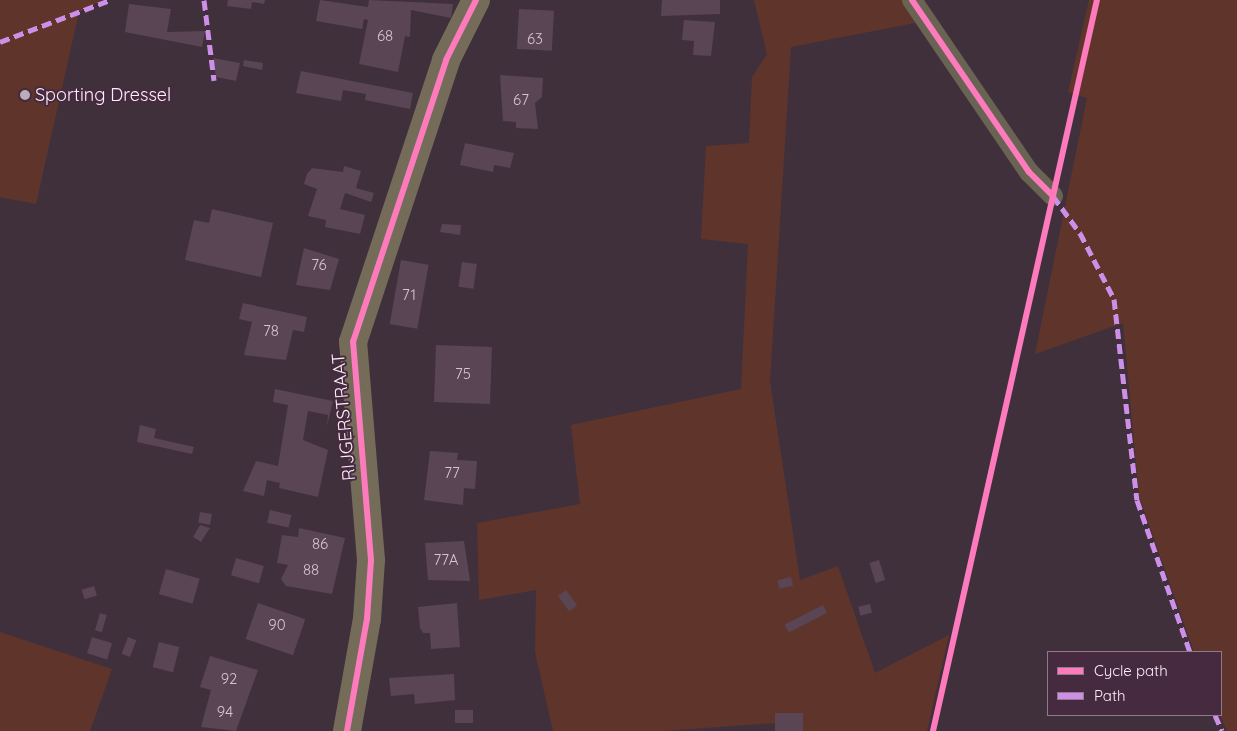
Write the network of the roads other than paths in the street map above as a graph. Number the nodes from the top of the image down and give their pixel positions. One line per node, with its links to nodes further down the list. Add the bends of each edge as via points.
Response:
1 (476, 0): 4 (street, RIJGERSTRAAT, via 446,60 353,342 371,560 367,619)
2 (912, 0): 3 (street, via 1012,148)
3 (1053, 196)
4 (348, 731)

